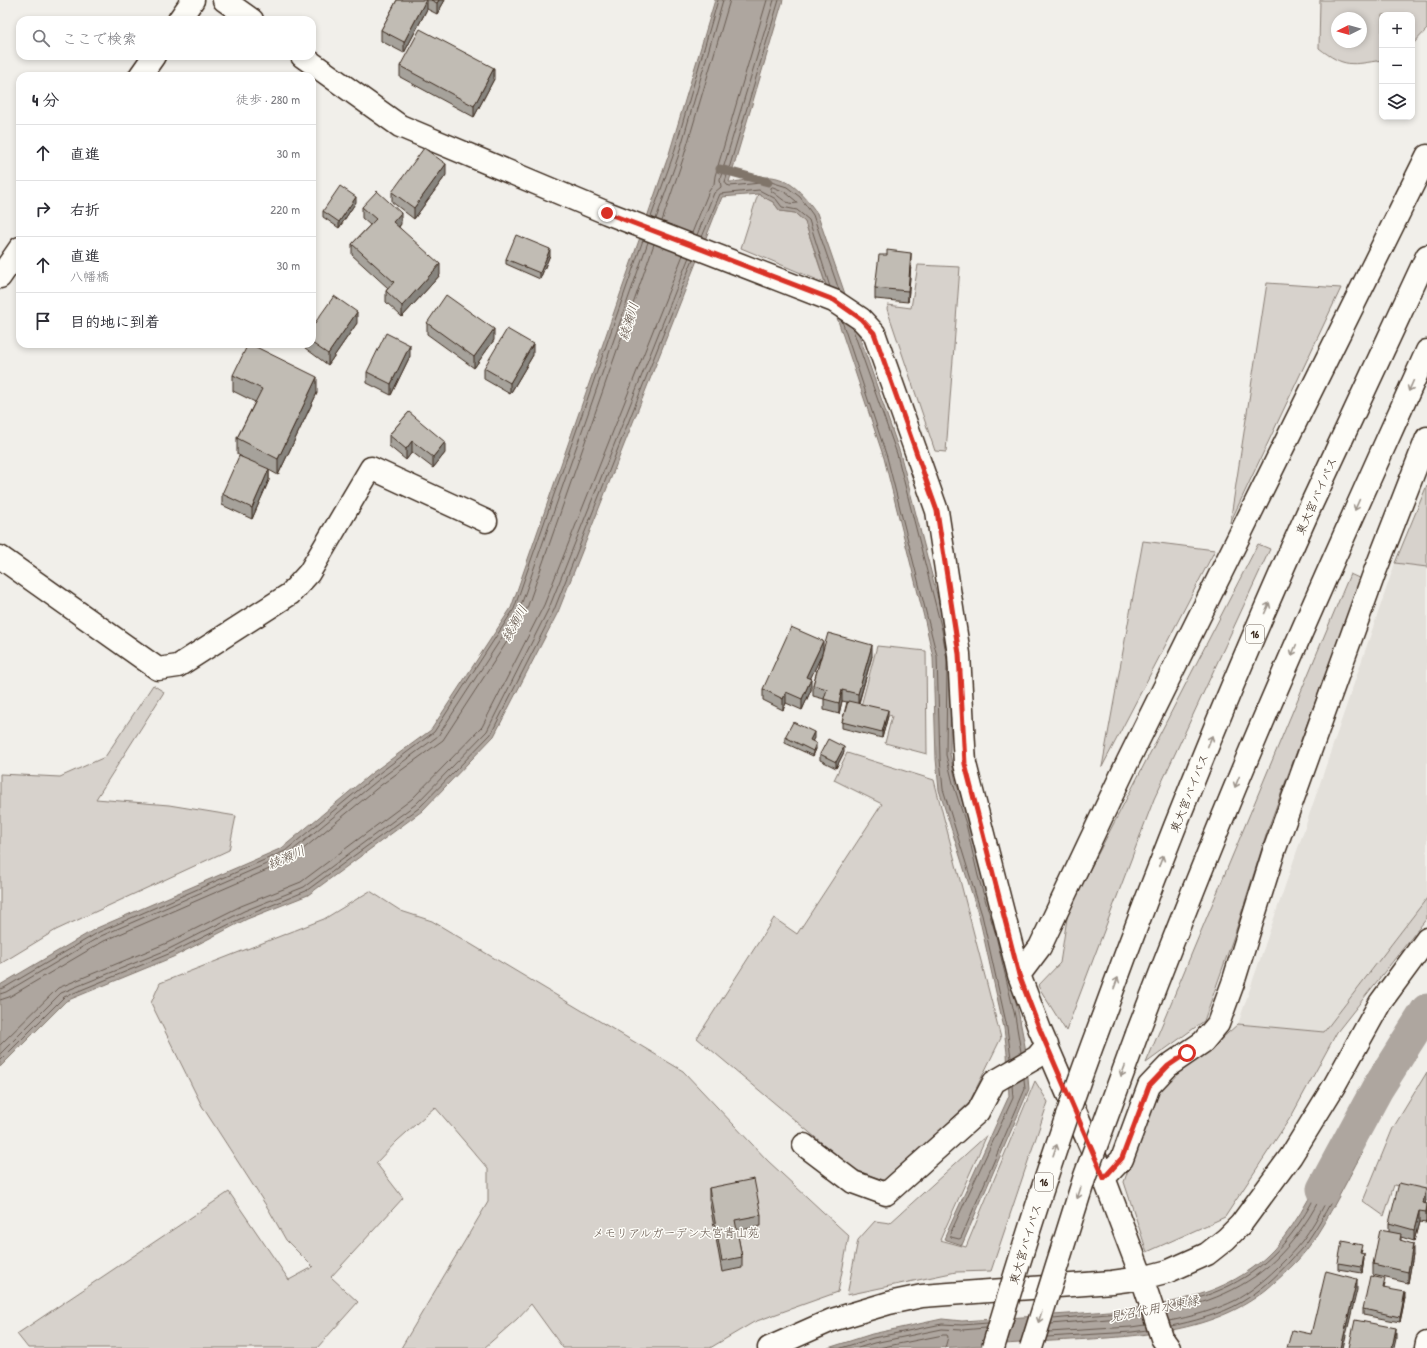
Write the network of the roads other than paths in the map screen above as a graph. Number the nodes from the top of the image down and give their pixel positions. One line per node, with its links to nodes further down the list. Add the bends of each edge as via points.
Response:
1 (193, 0): 3 (main road)
2 (224, 0): 4 (main road)
3 (182, 16)
4 (246, 16)
5 (151, 60): 7 (main road)
6 (308, 60): 17 (main road, via 400,126 607,213 834,300 861,319 874,333 937,511 959,654 965,764)
7 (143, 72)
8 (1427, 156): 17 (main road, via 1131,754 1040,947)
9 (16, 254): 11 (main road)
10 (1427, 256): 25 (main road, 東大宮バイパス / 16, one-way to 10, bridge, via 1046,1177 1164,854 1229,694 1311,506)
11 (0, 277)
12 (1427, 351): 26 (main road, one-way to 26, bridge, via 1324,580 1190,897 1109,1106)
13 (1427, 438): 20 (main road, via 1374,574 1274,851 1218,1024 1203,1042 1168,1066 1149,1086 1122,1158)
14 (486, 521): 15 (main road, via 371,468 309,573 290,594 178,666 158,669)
15 (0, 557)
16 (1427, 939): 21 (main road, via 1380,1003 1291,1156 1241,1224 1207,1254)
17 (1019, 975): 18 (main road, via 1040,1030)
18 (1042, 1051): 19 (main road, via 994,1082 978,1112 886,1194 853,1182); 20 (main road)
19 (804, 1145)
20 (1104, 1178): 21 (main road)
21 (1145, 1285): 22 (main road); 24 (main road, via 1112,1282 922,1296 832,1320)
22 (1166, 1343)
23 (1427, 1343): 27 (main road)
24 (770, 1348)
25 (993, 1348)
26 (1031, 1348)
27 (1426, 1348)

